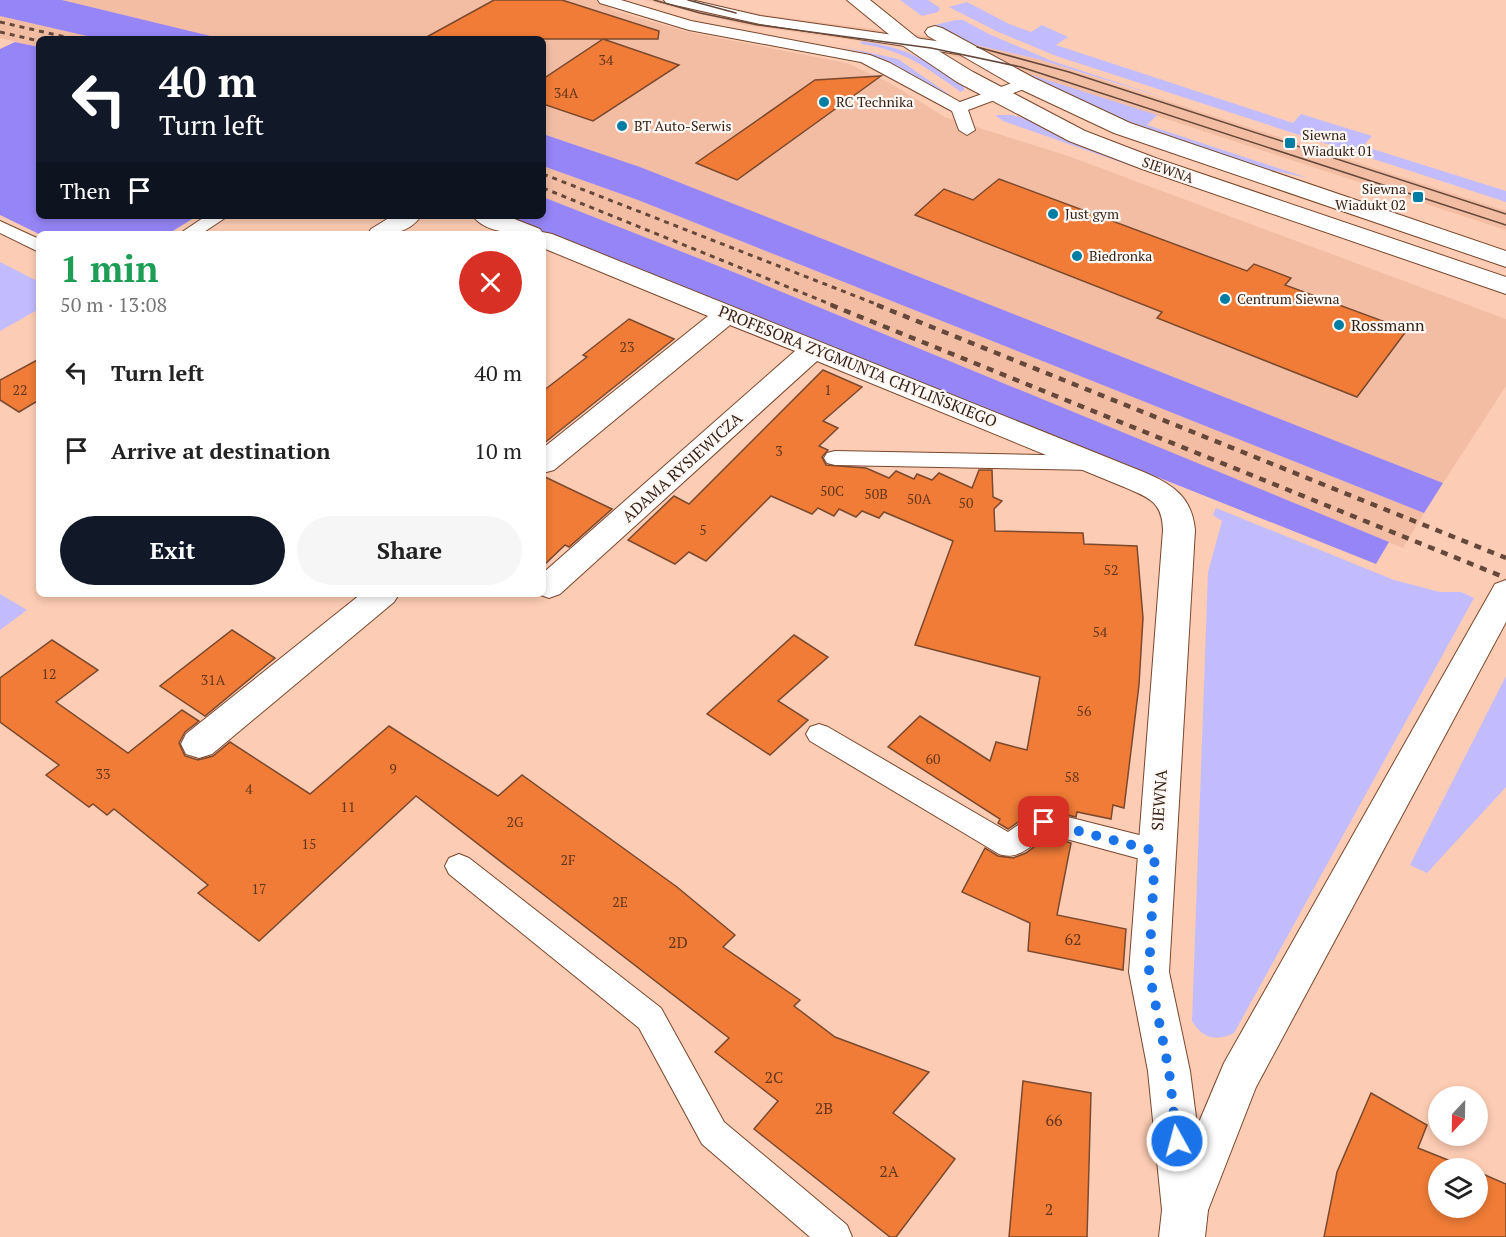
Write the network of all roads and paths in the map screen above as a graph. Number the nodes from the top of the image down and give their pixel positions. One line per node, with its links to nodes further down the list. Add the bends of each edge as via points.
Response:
1 (605, 0): 9 (lane, via 721,33 865,58)
2 (671, 0): 5 (lane, via 760,20)
3 (857, 0): 5 (street, SIEWNA)
4 (917, 20): 6 (street, SIEWNA)
5 (909, 41): 6 (lane); 8 (street, SIEWNA)
6 (964, 50): 7 (street, SIEWNA)
7 (1026, 83): 8 (lane); 20 (street, SIEWNA, via 1143,136)
8 (996, 94): 9 (lane); 21 (street, SIEWNA, via 1077,136 1150,164)
9 (959, 108): 10 (lane)
10 (968, 130)
11 (214, 219): 15 (lane)
12 (404, 219): 16 (street)
13 (493, 219): 17 (street, PROFESORA ZYGMUNTA CHYLIŃSKIEGO)
14 (0, 226): 19 (lane)
15 (193, 231)
16 (385, 231)
17 (523, 231)
18 (546, 240): 22 (street, PROFESORA ZYGMUNTA CHYLIŃSKIEGO)
19 (36, 244)
20 (1506, 259)
21 (1506, 286)
22 (728, 313): 23 (street, PROFESORA ZYGMUNTA CHYLIŃSKIEGO); 25 (street)
23 (816, 348): 26 (street, PROFESORA ZYGMUNTA CHYLIŃSKIEGO); 28 (street, ADAMA RYSIEWICZA)
24 (835, 458): 26 (lane)
25 (546, 461)
26 (1094, 463): 27 (street, PROFESORA ZYGMUNTA CHYLIŃSKIEGO)
27 (1170, 498): 33 (street, SIEWNA, via 1178,513 1179,530)
28 (549, 586)
29 (1506, 592): 35 (street, SIEWNA, via 1239,1077)
30 (379, 597): 32 (street)
31 (819, 734): 33 (lane, via 1009,846 1044,822)
32 (199, 744)
33 (1155, 851): 35 (street, SIEWNA, via 1149,972 1169,1071)
34 (459, 866): 36 (lane, via 650,1018 713,1133)
35 (1184, 1224)
36 (835, 1237)

